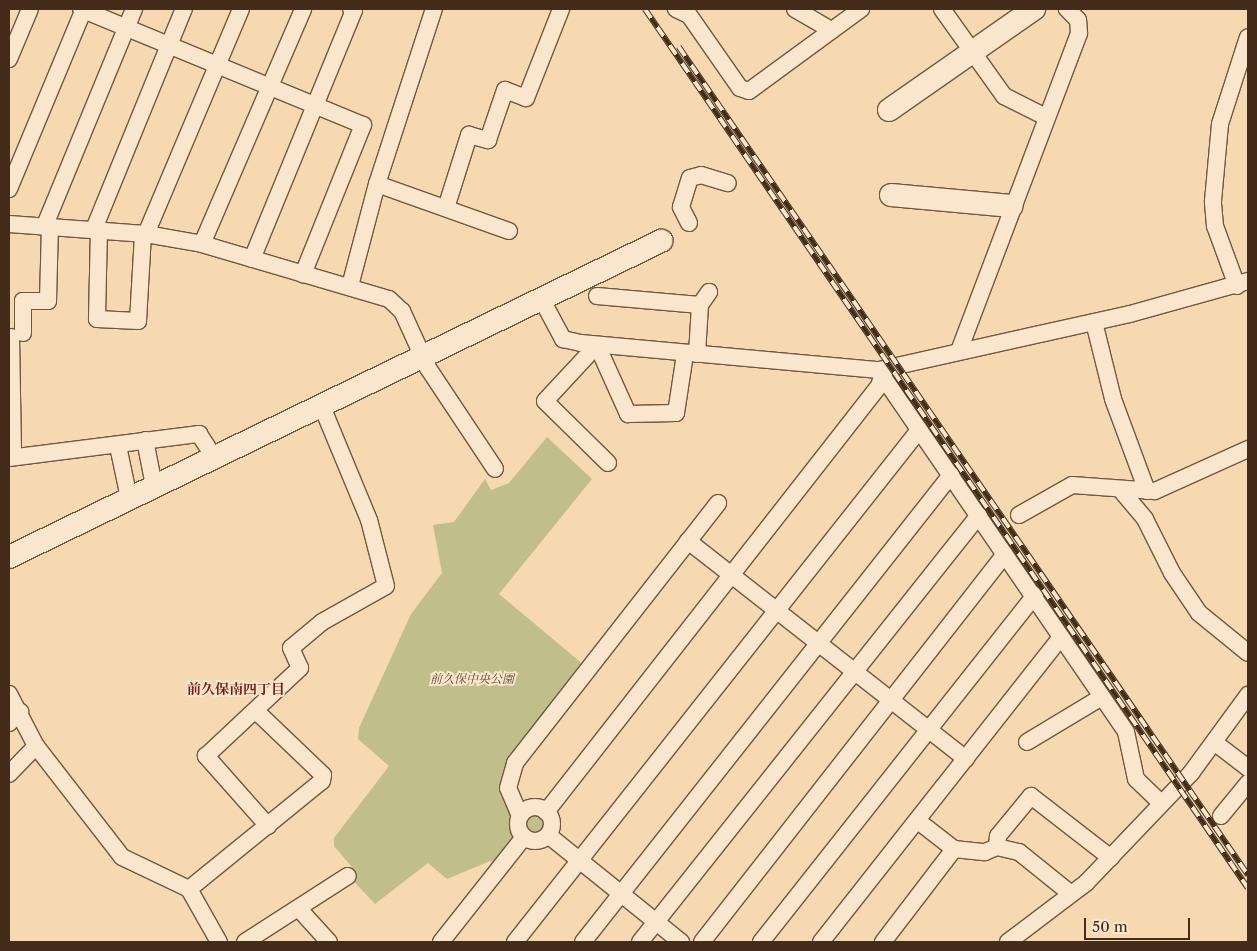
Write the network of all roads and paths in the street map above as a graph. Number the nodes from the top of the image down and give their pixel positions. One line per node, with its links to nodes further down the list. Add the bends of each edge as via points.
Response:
1 (30, 9): 21 (street)
2 (83, 9): 16 (street); 29 (street)
3 (134, 9): 16 (street)
4 (184, 9): 19 (street)
5 (241, 9): 22 (street)
6 (302, 9): 23 (street)
7 (351, 9): 24 (street, via 354,10)
8 (434, 9): 28 (street)
9 (561, 9): 32 (street, via 526,98 505,90 488,140 469,135)
10 (676, 9): 17 (street, via 689,15 740,88 749,91)
11 (795, 9): 17 (street)
12 (861, 9): 17 (street)
13 (942, 9): 20 (street)
14 (1034, 9): 20 (street)
15 (1066, 9): 26 (street, via 1078,20 1079,33)
16 (126, 27): 19 (street); 35 (street)
17 (830, 30)
18 (1248, 37): 43 (street, via 1220,124 1213,201 1215,226)
19 (169, 45): 22 (street); 36 (street)
20 (972, 52): 25 (street); 26 (street, via 1004,96)
21 (9, 59)
22 (218, 65): 23 (street); 38 (street)
23 (267, 86): 24 (street); 40 (street)
24 (316, 106): 41 (street); 42 (street, via 363,125)
25 (889, 110)
26 (1046, 116): 31 (street)
27 (728, 183): 33 (street, via 701,175 690,178 681,207)
28 (377, 184): 32 (street); 44 (street)
29 (9, 189)
30 (892, 195): 31 (street)
31 (1011, 206): 49 (street)
32 (446, 208): 37 (street)
33 (689, 223)
34 (9, 224): 35 (street)
35 (48, 225): 36 (street); 54 (street, via 48,301 23,301)
36 (96, 229): 38 (street); 38 (street, via 96,319 138,321)
37 (509, 231)
38 (144, 234): 40 (street)
39 (661, 241): 46 (street)
40 (202, 244): 41 (street)
41 (252, 259): 42 (street)
42 (303, 274): 44 (street)
43 (1243, 283): 47 (street)
44 (350, 286): 51 (street, via 397,305)
45 (597, 296): 50 (street, via 704,298)
46 (541, 298): 48 (street, via 563,339); 51 (street)
47 (1094, 322): 49 (street); 66 (street, via 1113,399)
48 (597, 345): 50 (street); 50 (street, via 628,414 676,413); 61 (street, via 545,401)
49 (959, 351): 52 (street)
50 (691, 354): 52 (street)
51 (422, 355): 53 (street); 62 (street)
52 (880, 374): 55 (street); 74 (street)
53 (321, 404): 60 (street); 85 (street, via 370,520 386,586 322,622 291,648 300,668 256,706)
54 (10, 416): 59 (street)
55 (919, 430): 63 (street); 76 (street)
56 (144, 440): 57 (street); 60 (street, via 199,434); 64 (street)
57 (118, 446): 59 (street); 67 (street)
58 (1248, 449): 66 (street)
59 (11, 457)
60 (214, 457): 64 (street)
61 (608, 463)
62 (495, 469)
63 (950, 475): 69 (street); 78 (street)
64 (154, 486): 67 (street)
65 (1120, 489): 66 (street); 70 (street, via 1072,484); 79 (street, via 1145,519 1172,573 1199,613)
66 (1147, 491)
67 (129, 498): 73 (street)
68 (718, 503): 71 (street)
69 (979, 514): 72 (street); 80 (street)
70 (1019, 516)
71 (688, 541): 74 (street); 97 (street, via 515,763 508,788)
72 (1005, 554): 75 (street); 84 (street)
73 (9, 557)
74 (731, 575): 76 (street); 96 (street)
75 (1035, 595): 77 (street); 87 (street)
76 (777, 611): 78 (street); 106 (street)
77 (1061, 637): 83 (street); 91 (street)
78 (817, 643): 80 (street); 109 (street)
79 (1248, 652)
80 (853, 672): 84 (street); 112 (street)
81 (9, 694): 86 (street)
82 (1248, 695): 89 (street)
83 (1102, 697): 88 (street); 95 (street, via 1126,732 1136,779)
84 (890, 700): 87 (street); 121 (street)
85 (256, 711): 100 (street, via 206,756); 100 (street, via 323,774 322,781)
86 (14, 718): 90 (street)
87 (928, 730): 91 (street); 122 (street)
88 (1027, 742)
89 (1214, 742): 92 (street); 95 (street)
90 (36, 746): 93 (street); 108 (street, via 122,857)
91 (966, 759): 99 (street)
92 (1248, 768)
93 (9, 774)
94 (1248, 783): 98 (street)
95 (1160, 803): 105 (street)
96 (546, 812): 97 (street, via 530,808); 101 (street, via 552,821)
97 (520, 816): 102 (street, via 518,826)
98 (1221, 816)
99 (918, 821): 104 (street); 123 (street)
100 (268, 826): 108 (street)
101 (548, 835): 102 (street, via 535,841); 106 (street)
102 (524, 837): 116 (street)
103 (997, 847): 104 (street, via 985,852); 105 (street, via 998,836 1031,796); 110 (street, via 1019,852)
104 (954, 849): 124 (street)
105 (1111, 858): 110 (street)
106 (580, 860): 109 (street); 117 (street)
107 (348, 876): 111 (street)
108 (189, 889): 113 (street)
109 (622, 894): 112 (street); 118 (street)
110 (1071, 894): 125 (street)
111 (300, 910): 114 (street); 115 (street)
112 (656, 922): 119 (street); 120 (street)
113 (219, 942)
114 (245, 942)
115 (329, 942)
116 (441, 942)
117 (515, 942)
118 (583, 942)
119 (640, 942)
120 (681, 942)
121 (702, 942)
122 (761, 942)
123 (821, 942)
124 (882, 942)
125 (1008, 942)

